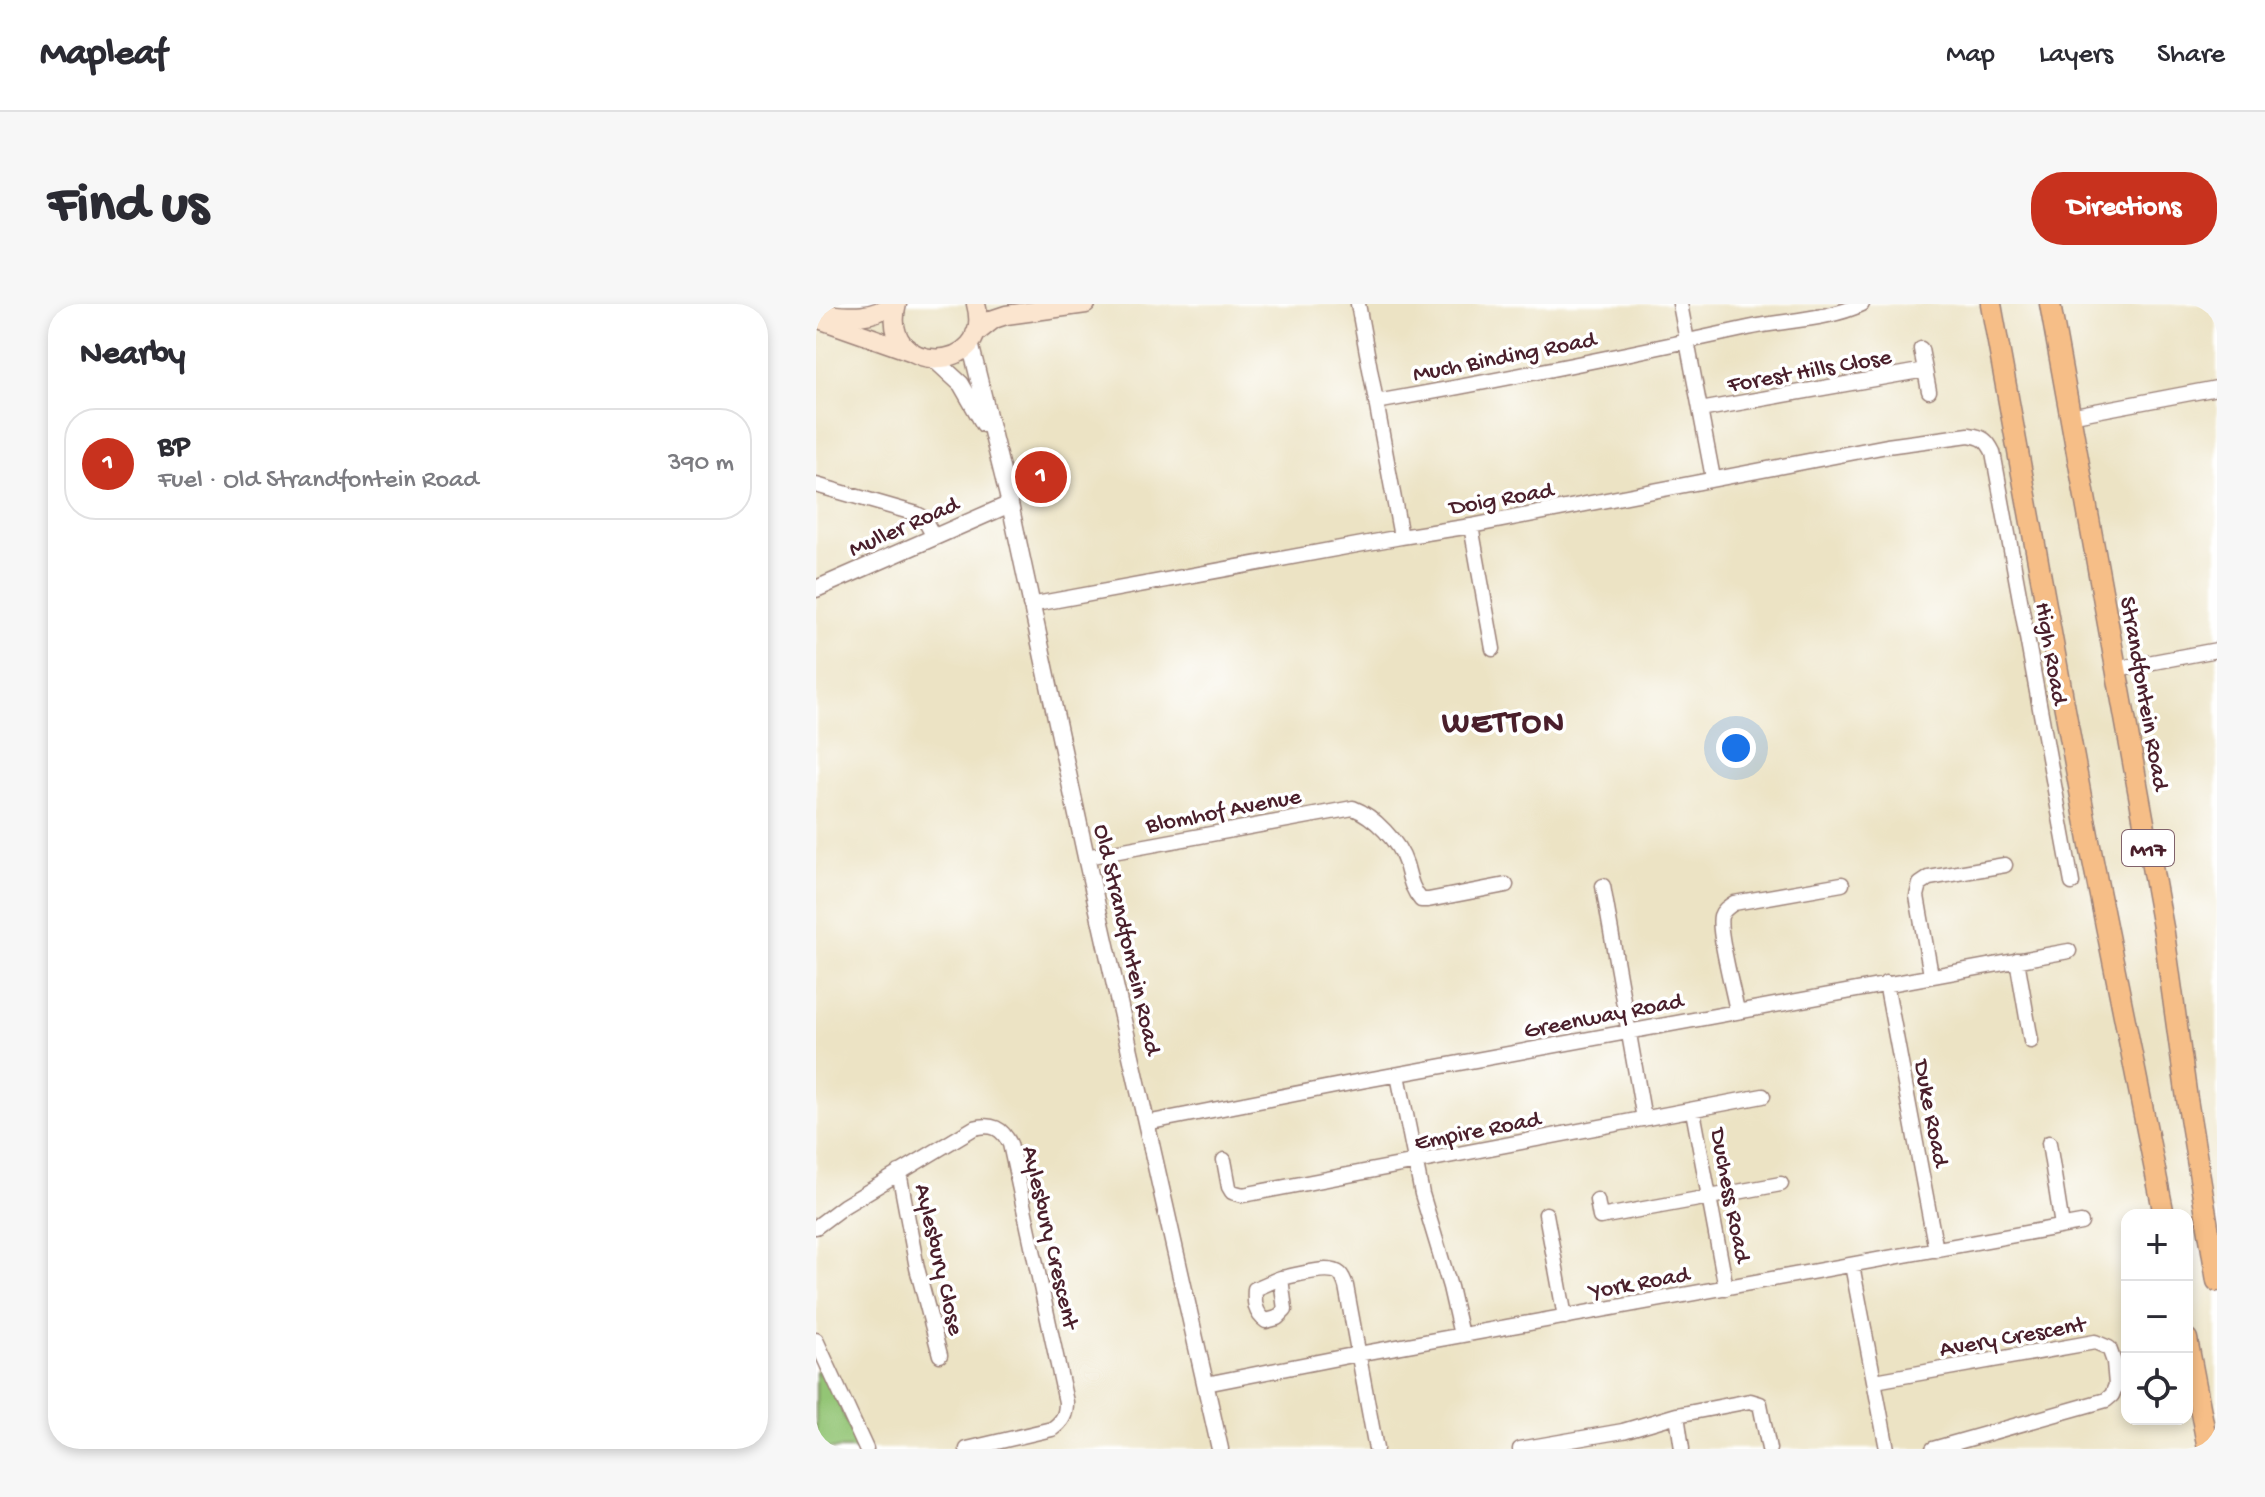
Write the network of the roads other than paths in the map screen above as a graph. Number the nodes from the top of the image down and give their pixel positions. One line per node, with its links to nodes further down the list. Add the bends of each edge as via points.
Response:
1 (894, 304): 9 (main road, via 866,316); 13 (main road, via 896,328)
2 (976, 304): 10 (main road)
3 (1086, 304): 10 (main road, via 1006,315)
4 (1358, 304): 18 (street)
5 (1680, 304): 11 (street)
6 (1862, 304): 11 (street, Much Binding Road)
7 (1991, 304): 59 (main road, M17)
8 (2050, 304): 33 (main road, Strandfontein Road / M17)
9 (816, 315): 13 (main road)
10 (973, 338): 14 (main road, via 955,356); 22 (street, Old Strandfontein Road)
11 (1686, 342): 18 (street, Much Binding Road); 19 (street)
12 (1921, 349): 15 (street, Forest Hills Close)
13 (912, 352): 14 (main road)
14 (935, 360): 22 (street, Old Strandfontein Road, via 961,384)
15 (1925, 370): 17 (street, Forest Hills Close); 19 (street, Forest Hills Close)
16 (2217, 388): 20 (street)
17 (1929, 391)
18 (1376, 402): 28 (street)
19 (1700, 410): 23 (street)
20 (2080, 414)
21 (1980, 437): 23 (street, Doig Road, via 1887,446); 36 (street, High Road, via 1993,452)
22 (993, 440): 25 (street, Old Strandfontein Road)
23 (1713, 478): 26 (street, Doig Road)
24 (816, 485): 27 (street, via 917,514)
25 (1010, 504): 27 (street, Muller Road); 30 (street, Old Strandfontein Road)
26 (1471, 526): 28 (street, Doig Road); 31 (street)
27 (934, 537): 29 (street, Muller Road)
28 (1401, 537): 30 (street, Doig Road)
29 (816, 589)
30 (1030, 605): 34 (street, Old Strandfontein Road)
31 (1493, 649)
32 (2217, 650): 33 (street)
33 (2116, 669): 67 (main road, Strandfontein Road / M17, via 2164,933)
34 (1086, 857): 38 (street, Blomhof Avenue, via 1348,808 1389,836 1421,900); 51 (street, Old Strandfontein Road)
35 (2005, 865): 42 (street, via 1920,884 1917,896)
36 (2072, 883)
37 (1842, 884): 44 (street, via 1726,908 1720,922)
38 (1506, 885)
39 (1603, 886): 45 (street)
40 (2069, 951): 41 (street, Greenway Road)
41 (2017, 960): 42 (street, Greenway Road); 46 (street)
42 (1931, 975): 43 (street, Greenway Road)
43 (1886, 983): 44 (street, Greenway Road); 64 (street, Duke Road)
44 (1737, 1011): 45 (street, Greenway Road)
45 (1628, 1031): 47 (street, Greenway Road); 50 (street)
46 (2031, 1041)
47 (1398, 1075): 51 (street, Greenway Road); 54 (street)
48 (1763, 1096): 49 (street, Empire Road)
49 (1693, 1111): 50 (street, Empire Road); 57 (street, Duchess Road)
50 (1644, 1119): 54 (street, Empire Road)
51 (1146, 1123): 76 (street, Old Strandfontein Road)
52 (2049, 1143): 62 (street)
53 (1224, 1160): 54 (street, Empire Road, via 1229,1187 1238,1195)
54 (1415, 1163): 70 (street)
55 (899, 1172): 63 (street, Aylesbury Crescent); 74 (street, Aylesbury Close); 79 (street, Aylesbury Crescent, via 983,1125 999,1128 1010,1144 1066,1414 1052,1429)
56 (1781, 1184): 57 (street)
57 (1710, 1197): 58 (street, via 1600,1217); 68 (street, Duchess Road)
58 (1597, 1200)
59 (2163, 1209)
60 (1546, 1214): 69 (street)
61 (2081, 1223): 62 (street, York Road)
62 (2062, 1226): 64 (street, York Road)
63 (816, 1227)
64 (1936, 1250): 65 (street, York Road)
65 (1852, 1265): 68 (street, York Road); 75 (street)
66 (1281, 1278): 73 (street, via 1332,1269 1341,1275)
67 (2217, 1281)
68 (1726, 1288): 69 (street, York Road)
69 (1565, 1317): 70 (street, York Road)
70 (1461, 1335): 73 (street, York Road)
71 (816, 1340): 78 (street)
72 (2190, 1353): 87 (main road)
73 (1358, 1354): 76 (street, York Road); 81 (street)
74 (940, 1355)
75 (1875, 1381): 85 (street); 86 (street, Avery Crescent, via 2095,1342 2111,1351 2116,1385 2106,1400)
76 (1206, 1384): 80 (street, Old Strandfontein Road)
77 (1677, 1415): 82 (street, via 1623,1431); 83 (street); 84 (street, via 1757,1402)
78 (866, 1449)
79 (967, 1449)
80 (1220, 1449)
81 (1376, 1449)
82 (1520, 1449)
83 (1682, 1449)
84 (1769, 1449)
85 (1887, 1449)
86 (1933, 1449)
87 (2208, 1449)

